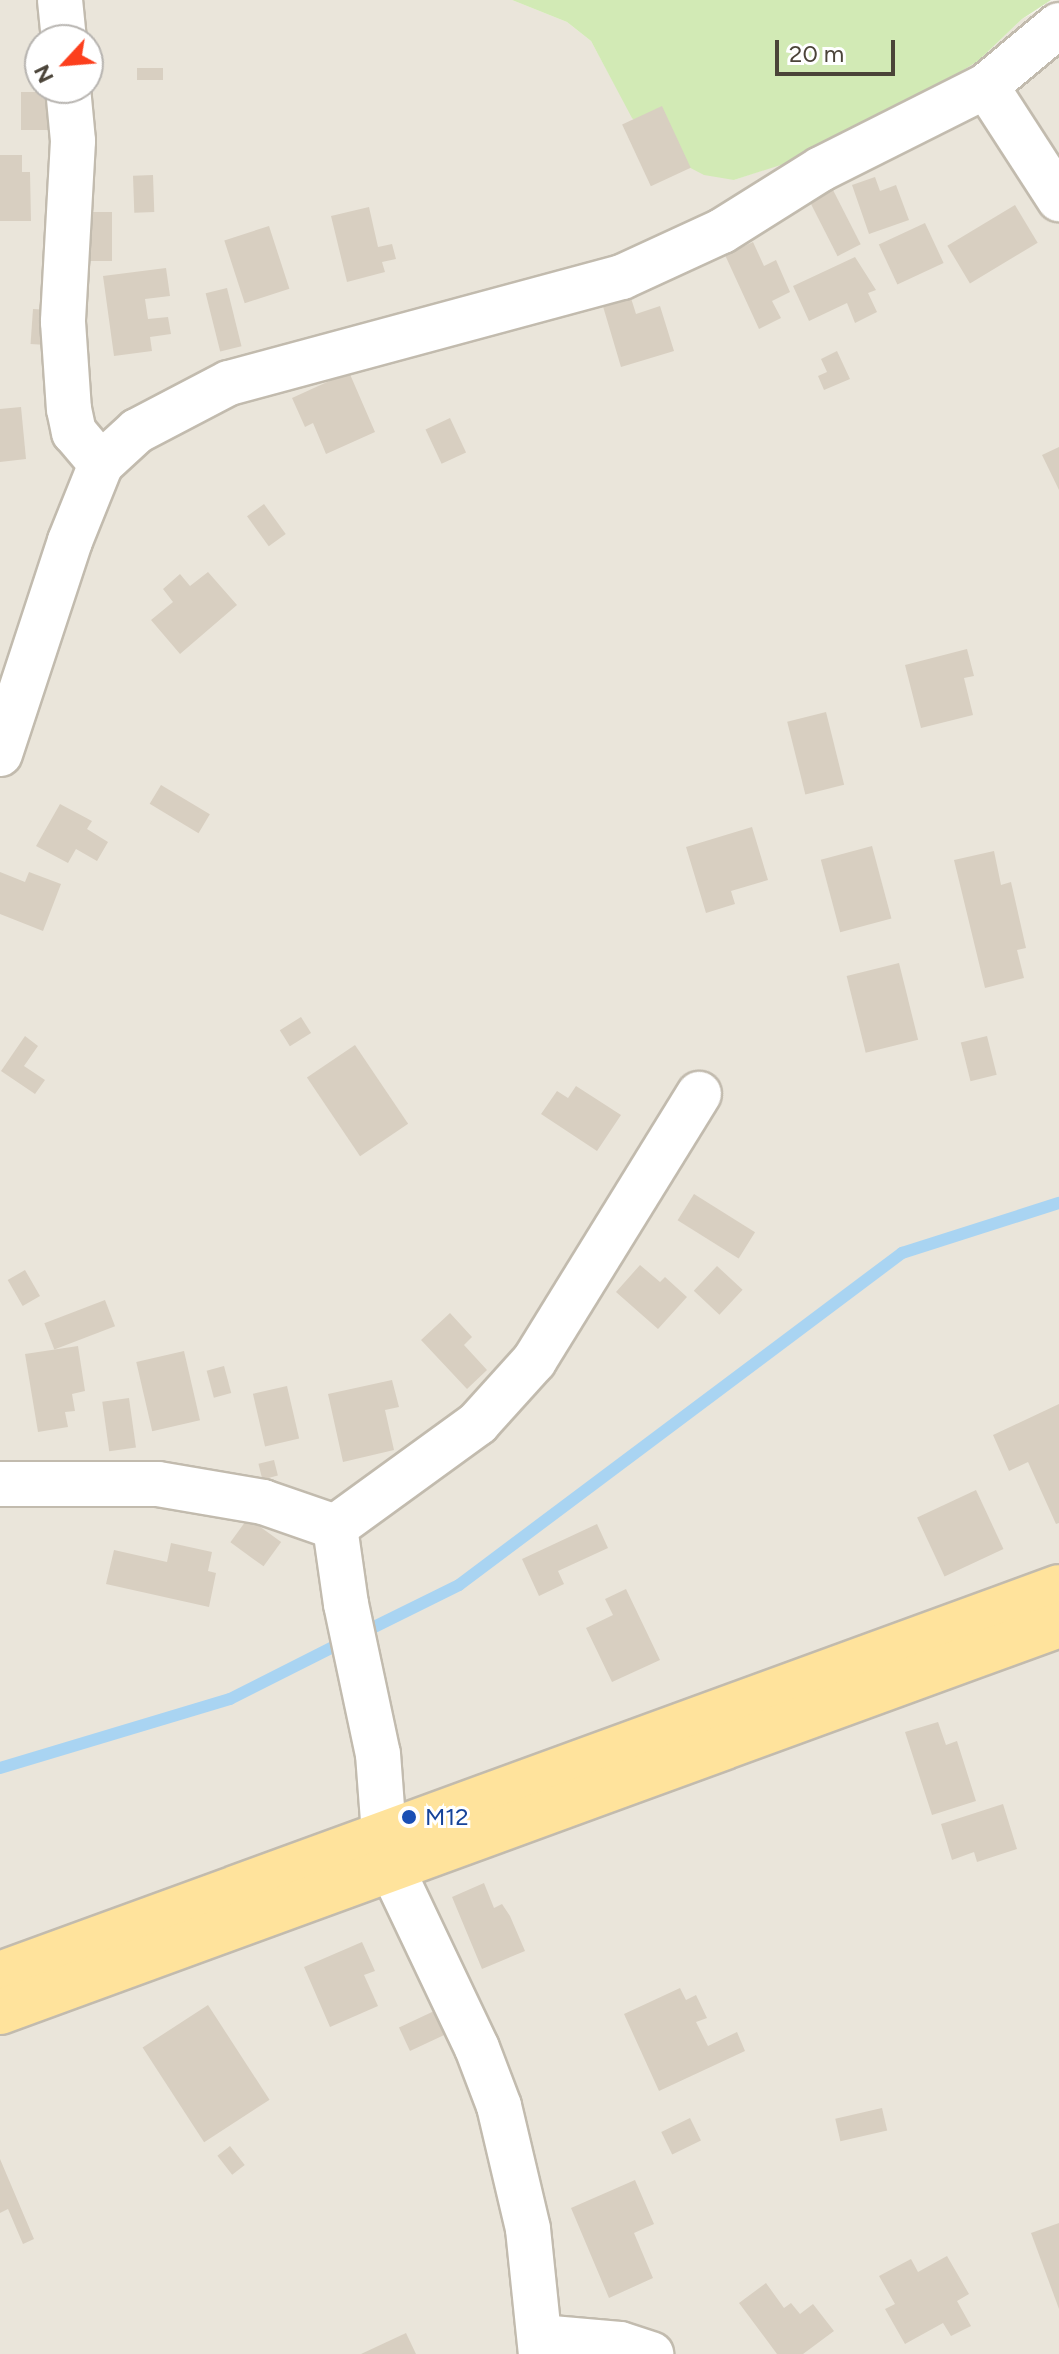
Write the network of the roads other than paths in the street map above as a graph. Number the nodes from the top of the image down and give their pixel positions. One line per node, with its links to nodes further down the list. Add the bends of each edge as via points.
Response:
1 (60, 0): 2 (street)
2 (62, 24)
3 (1059, 25): 4 (street)
4 (986, 86): 6 (street); 7 (street, via 821,169 722,231 622,277 229,383 171,409)
5 (70, 104): 7 (street, via 73,141 63,322 69,409 74,432)
6 (1059, 199)
7 (101, 464): 8 (street)
8 (0, 754)
9 (699, 1094): 11 (street, via 534,1361 478,1423)
10 (0, 1484): 11 (street, via 158,1484 263,1502)
11 (335, 1527): 14 (street, via 378,1754)
12 (1059, 1587): 14 (main road)
13 (1059, 1625): 14 (main road)
14 (387, 1850): 15 (main road); 16 (main road); 17 (street, via 499,2106 528,2229)
15 (0, 1974)
16 (0, 2012)
17 (540, 2345): 18 (street, via 620,2344)
18 (651, 2354)

